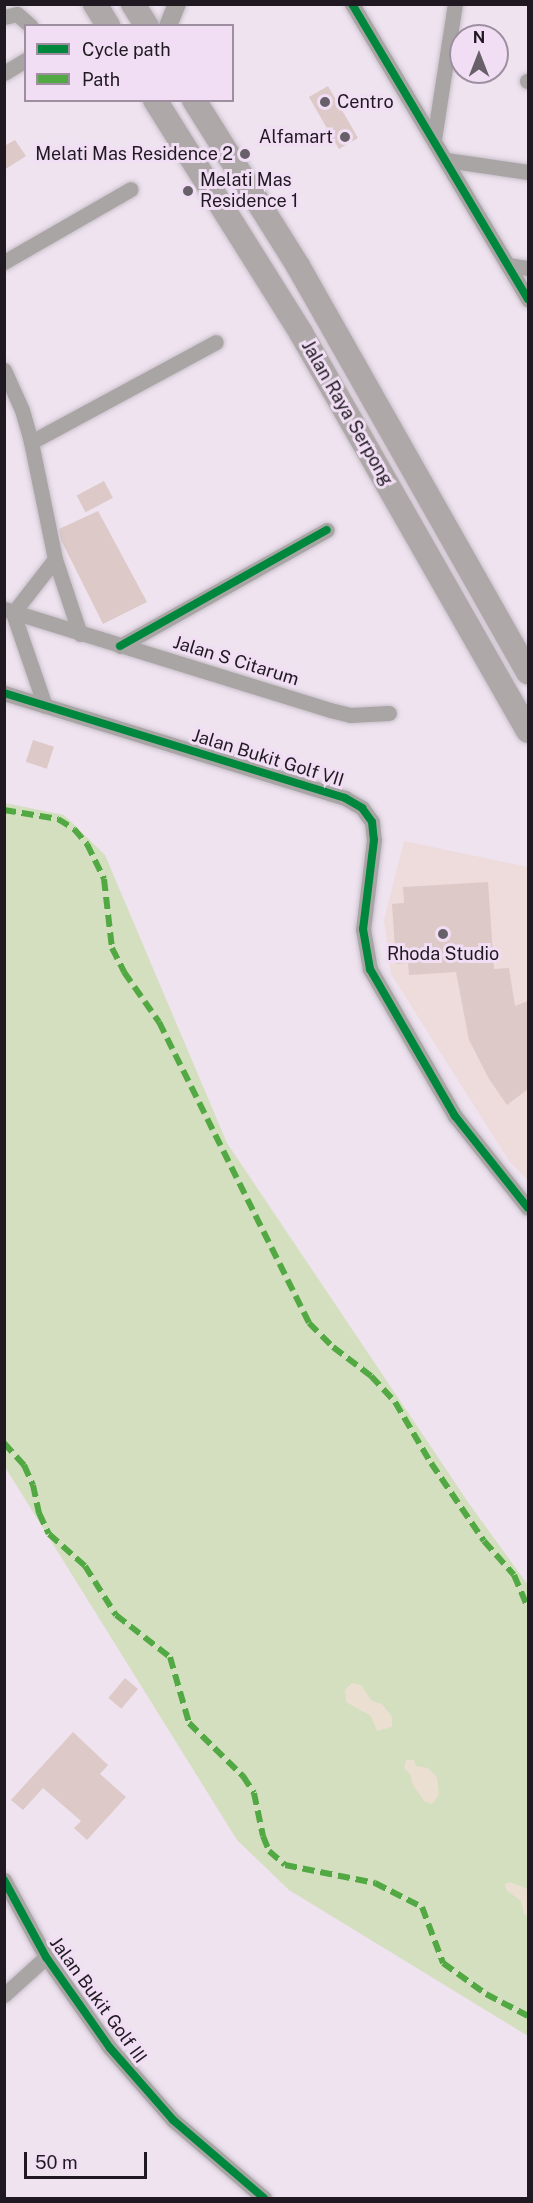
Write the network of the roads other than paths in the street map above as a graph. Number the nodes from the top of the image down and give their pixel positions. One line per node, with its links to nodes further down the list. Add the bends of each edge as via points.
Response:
1 (95, 4): 8 (main road)
2 (134, 4): 9 (main road)
3 (177, 4): 10 (street)
4 (352, 4): 15 (street)
5 (455, 4): 15 (street)
6 (4, 17): 7 (street, via 17,14)
7 (29, 24)
8 (107, 24)
9 (146, 24)
10 (169, 24)
11 (24, 61): 12 (street)
12 (4, 73)
13 (156, 102): 37 (main road, Jalan Raya Serpong, via 301,333)
14 (195, 102): 33 (main road, Jalan Raya Serpong, via 298,266)
15 (434, 139): 16 (street)
16 (446, 160): 17 (street); 20 (street)
17 (528, 172)
18 (131, 189): 19 (street)
19 (4, 262)
20 (508, 265): 21 (street); 22 (street)
21 (528, 268)
22 (528, 299)
23 (216, 342): 27 (street)
24 (4, 370): 26 (street)
25 (4, 408): 26 (street)
26 (22, 411): 27 (street)
27 (31, 442): 29 (street)
28 (327, 530): 32 (street)
29 (55, 559): 30 (street); 31 (street)
30 (9, 611): 31 (street, Jalan S Citarum); 35 (street)
31 (80, 634): 32 (street, Jalan S Citarum)
32 (120, 646): 36 (street, Jalan S Citarum, via 350,715)
33 (528, 672)
34 (4, 693): 35 (street, Jalan Bukit Golf VII)
35 (45, 706): 38 (street, Jalan Bukit Golf VII, via 345,798 362,808 372,822 374,840 363,929 370,969 455,1116)
36 (389, 713)
37 (528, 731)
38 (528, 1208)
39 (4, 1880): 40 (street, Jalan Bukit Golf III)
40 (46, 1957): 41 (street); 42 (street, Jalan Bukit Golf III, via 110,2049 173,2120)
41 (4, 1995)
42 (264, 2199)

